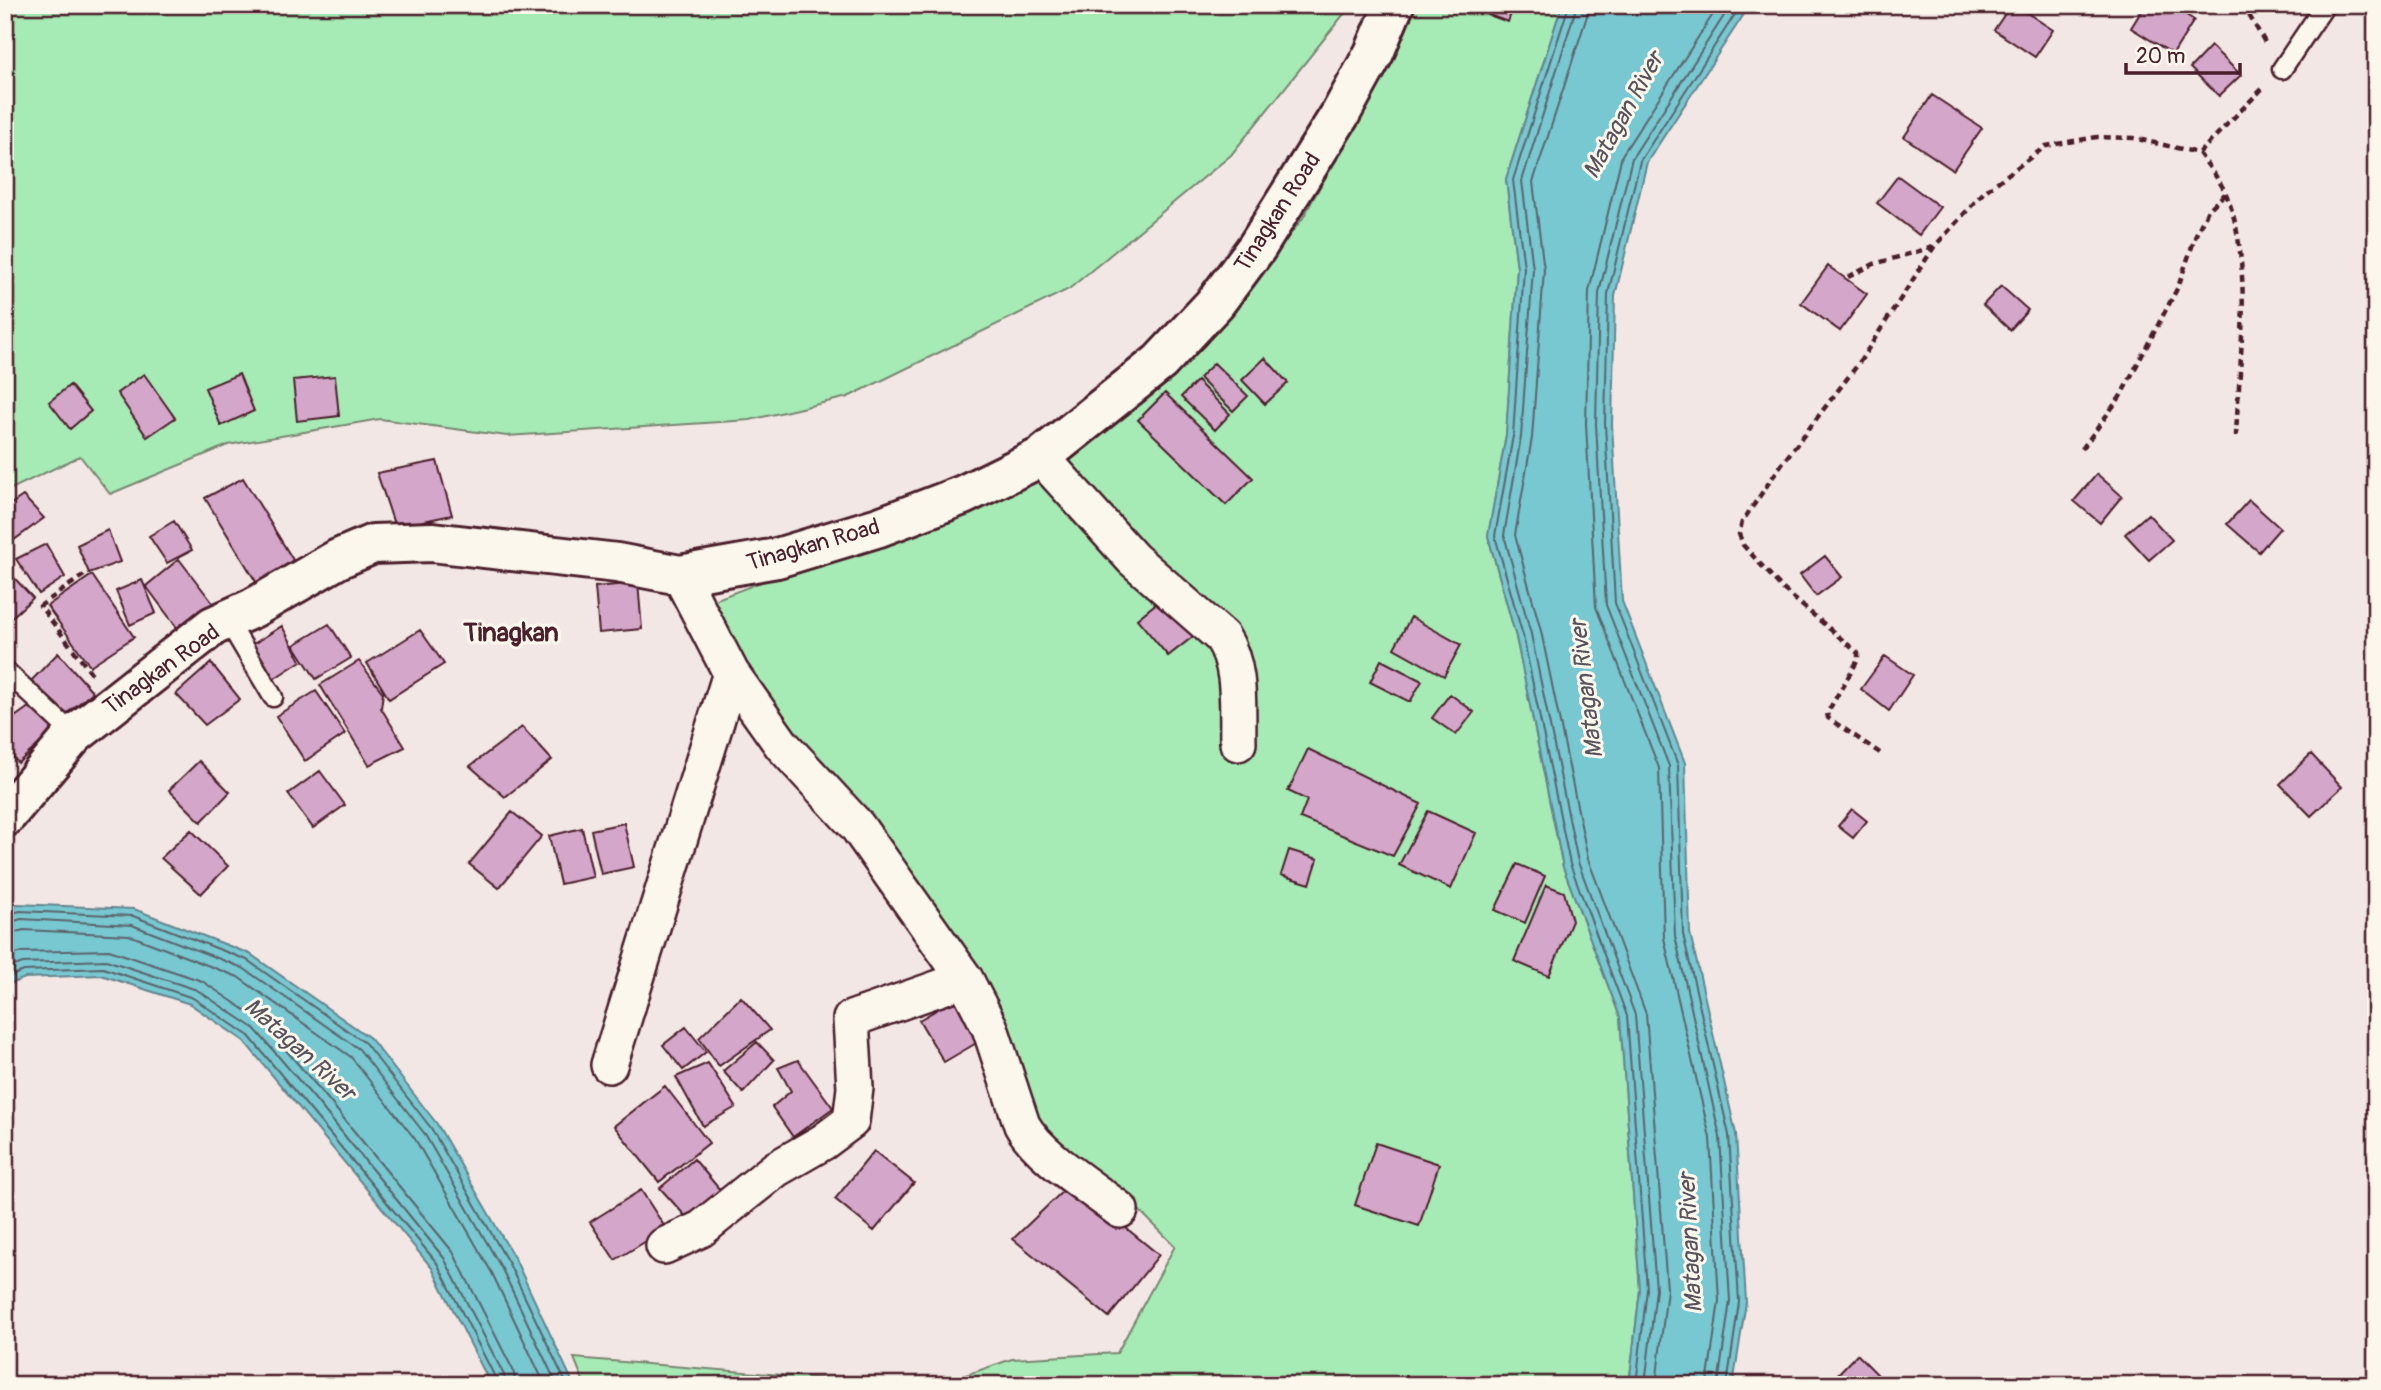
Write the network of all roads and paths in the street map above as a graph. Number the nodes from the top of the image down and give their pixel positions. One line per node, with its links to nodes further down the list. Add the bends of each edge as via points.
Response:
1 (1394, 5): 11 (street, Tinagkan Road, via 1341,113 1257,247 1216,302 1160,362)
2 (2244, 5): 4 (path)
3 (2325, 5): 4 (lane)
4 (2282, 69): 5 (path)
5 (2199, 153): 6 (path); 7 (path, via 2133,138 2096,137 2046,146 1984,192)
6 (2225, 193): 9 (path, via 2239,244); 10 (path, via 2208,210 2178,287 2120,397)
7 (1934, 247): 8 (path, via 1874,264); 21 (path, via 1859,363 1742,522 1739,534 1743,545 1783,589 1858,653 1828,718)
8 (1848, 277)
9 (2236, 436)
10 (2082, 449)
11 (1041, 457): 13 (street, Tinagkan Road, via 963,495 879,527 777,558); 20 (street, via 1133,559 1222,637 1236,671)
12 (84, 575): 18 (path, via 40,606)
13 (680, 575): 14 (street, Tinagkan Road, via 617,563 432,542 373,544); 16 (street)
14 (228, 621): 17 (lane); 18 (street, Tinagkan Road, via 213,626)
15 (5, 670): 19 (lane)
16 (731, 673): 23 (street, via 782,745 857,826); 24 (street)
17 (273, 697)
18 (114, 703): 19 (street, Tinagkan Road)
19 (74, 735): 22 (street, Tinagkan Road)
20 (1238, 743)
21 (1880, 753)
22 (5, 817)
23 (965, 979): 25 (street, via 990,1028 1026,1132); 26 (street, via 851,1019 855,1088 851,1121 776,1169 701,1229)
24 (609, 1065)
25 (1120, 1210)
26 (664, 1245)

